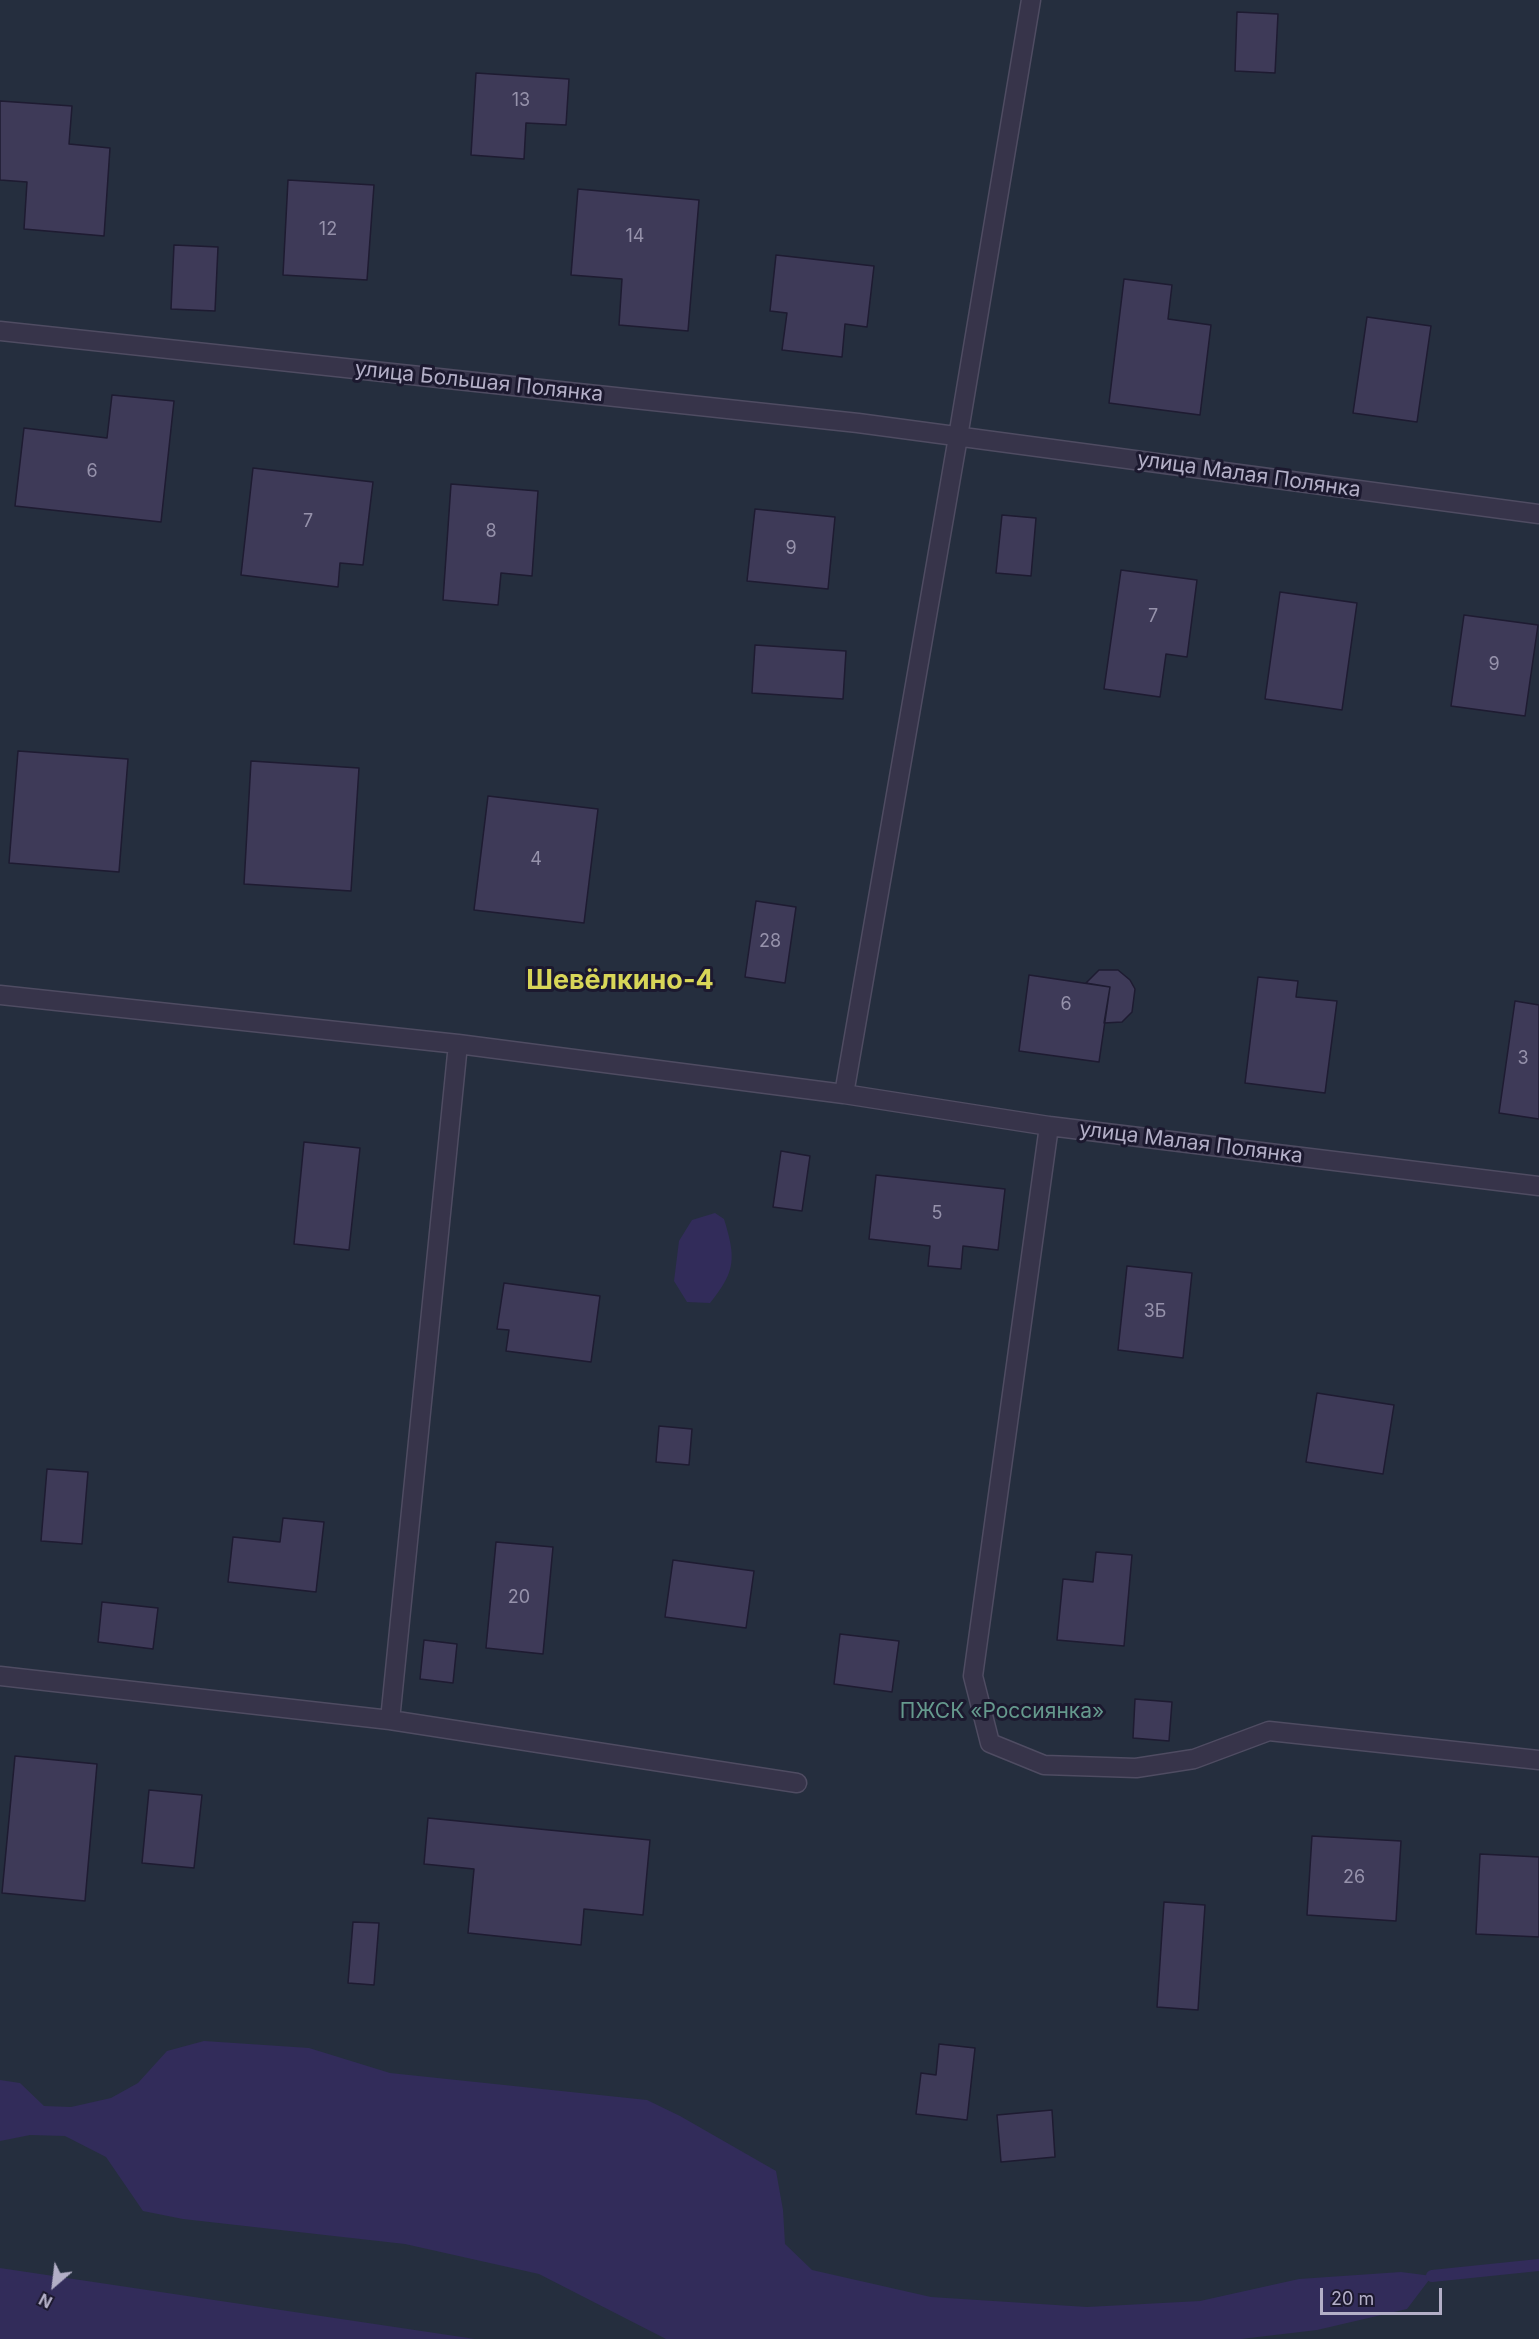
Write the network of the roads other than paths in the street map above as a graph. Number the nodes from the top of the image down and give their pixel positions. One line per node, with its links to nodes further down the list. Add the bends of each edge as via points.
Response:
1 (1031, 0): 3 (street)
2 (0, 331): 3 (street, улица Большая Полянка, via 835,420)
3 (958, 437): 4 (street, улица Малая Полянка); 7 (street)
4 (1539, 514)
5 (0, 995): 6 (street, улица Малая Полянка)
6 (458, 1044): 7 (street, улица Малая Полянка); 11 (street)
7 (844, 1094): 8 (street, улица Малая Полянка)
8 (1049, 1126): 9 (street, улица Малая Полянка); 12 (street, via 973,1676 990,1743 1044,1764 1136,1768 1194,1759 1269,1731)
9 (1539, 1186)
10 (0, 1676): 11 (street)
11 (390, 1720): 13 (street)
12 (1539, 1760)
13 (797, 1783)

